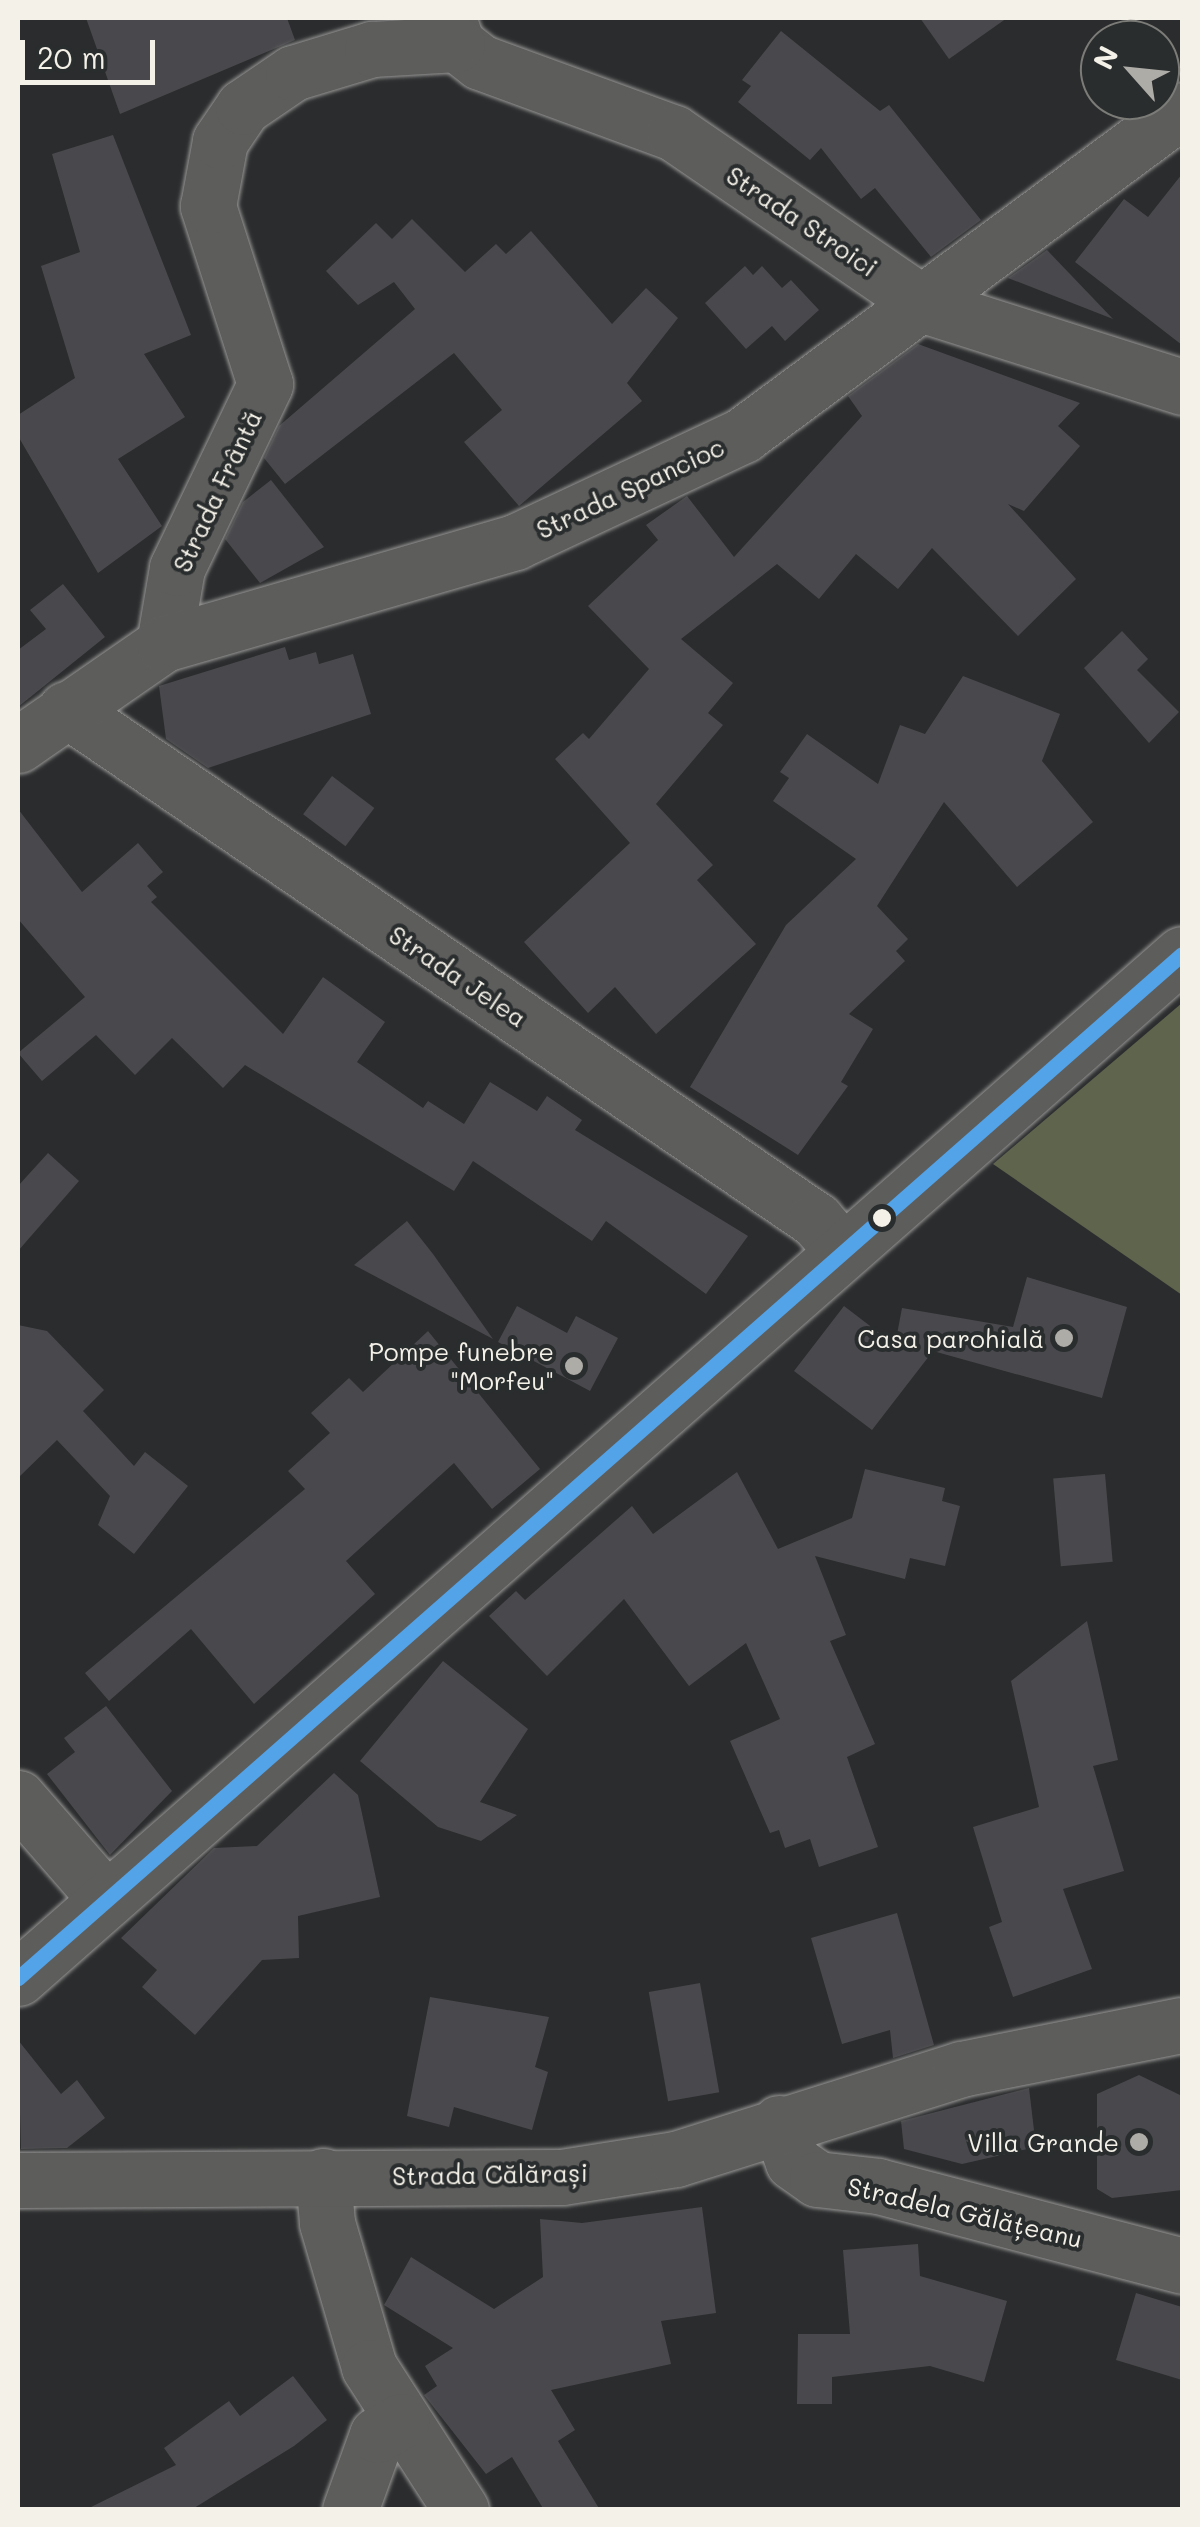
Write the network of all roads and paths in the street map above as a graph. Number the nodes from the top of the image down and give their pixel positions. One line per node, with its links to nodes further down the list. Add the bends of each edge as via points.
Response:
1 (452, 31): 3 (street, Strada Stroici, via 512,78 674,133); 5 (street, Strada Frântă, via 293,73 242,107 220,141 208,206 265,384 177,568)
2 (1182, 110): 3 (street, Strada Spancioc)
3 (926, 306): 4 (street, Strada Stroici); 5 (street, Strada Spancioc, via 743,435 621,496 437,568)
4 (1182, 387)
5 (164, 644): 6 (street, Strada Spancioc)
6 (66, 710): 7 (street, Strada Spancioc); 9 (street, Strada Jelea, via 816,1220)
7 (18, 745)
8 (1182, 954): 9 (street)
9 (842, 1250): 11 (street)
10 (18, 1798): 11 (street)
11 (106, 1899): 12 (street)
12 (18, 1978)
13 (1182, 2026): 14 (street, Strada Călărași, via 1088,2038)
14 (779, 2123): 15 (street, Strada Călărași, via 676,2159 562,2177); 17 (street, Stradela Gălățeanu, via 792,2162 817,2180 878,2186)
15 (323, 2176): 16 (street, Strada Călărași); 18 (street, via 327,2223 370,2366)
16 (18, 2180)
17 (1182, 2266)
18 (401, 2421): 19 (street, via 377,2434); 20 (street)
19 (350, 2510)
20 (461, 2510)

